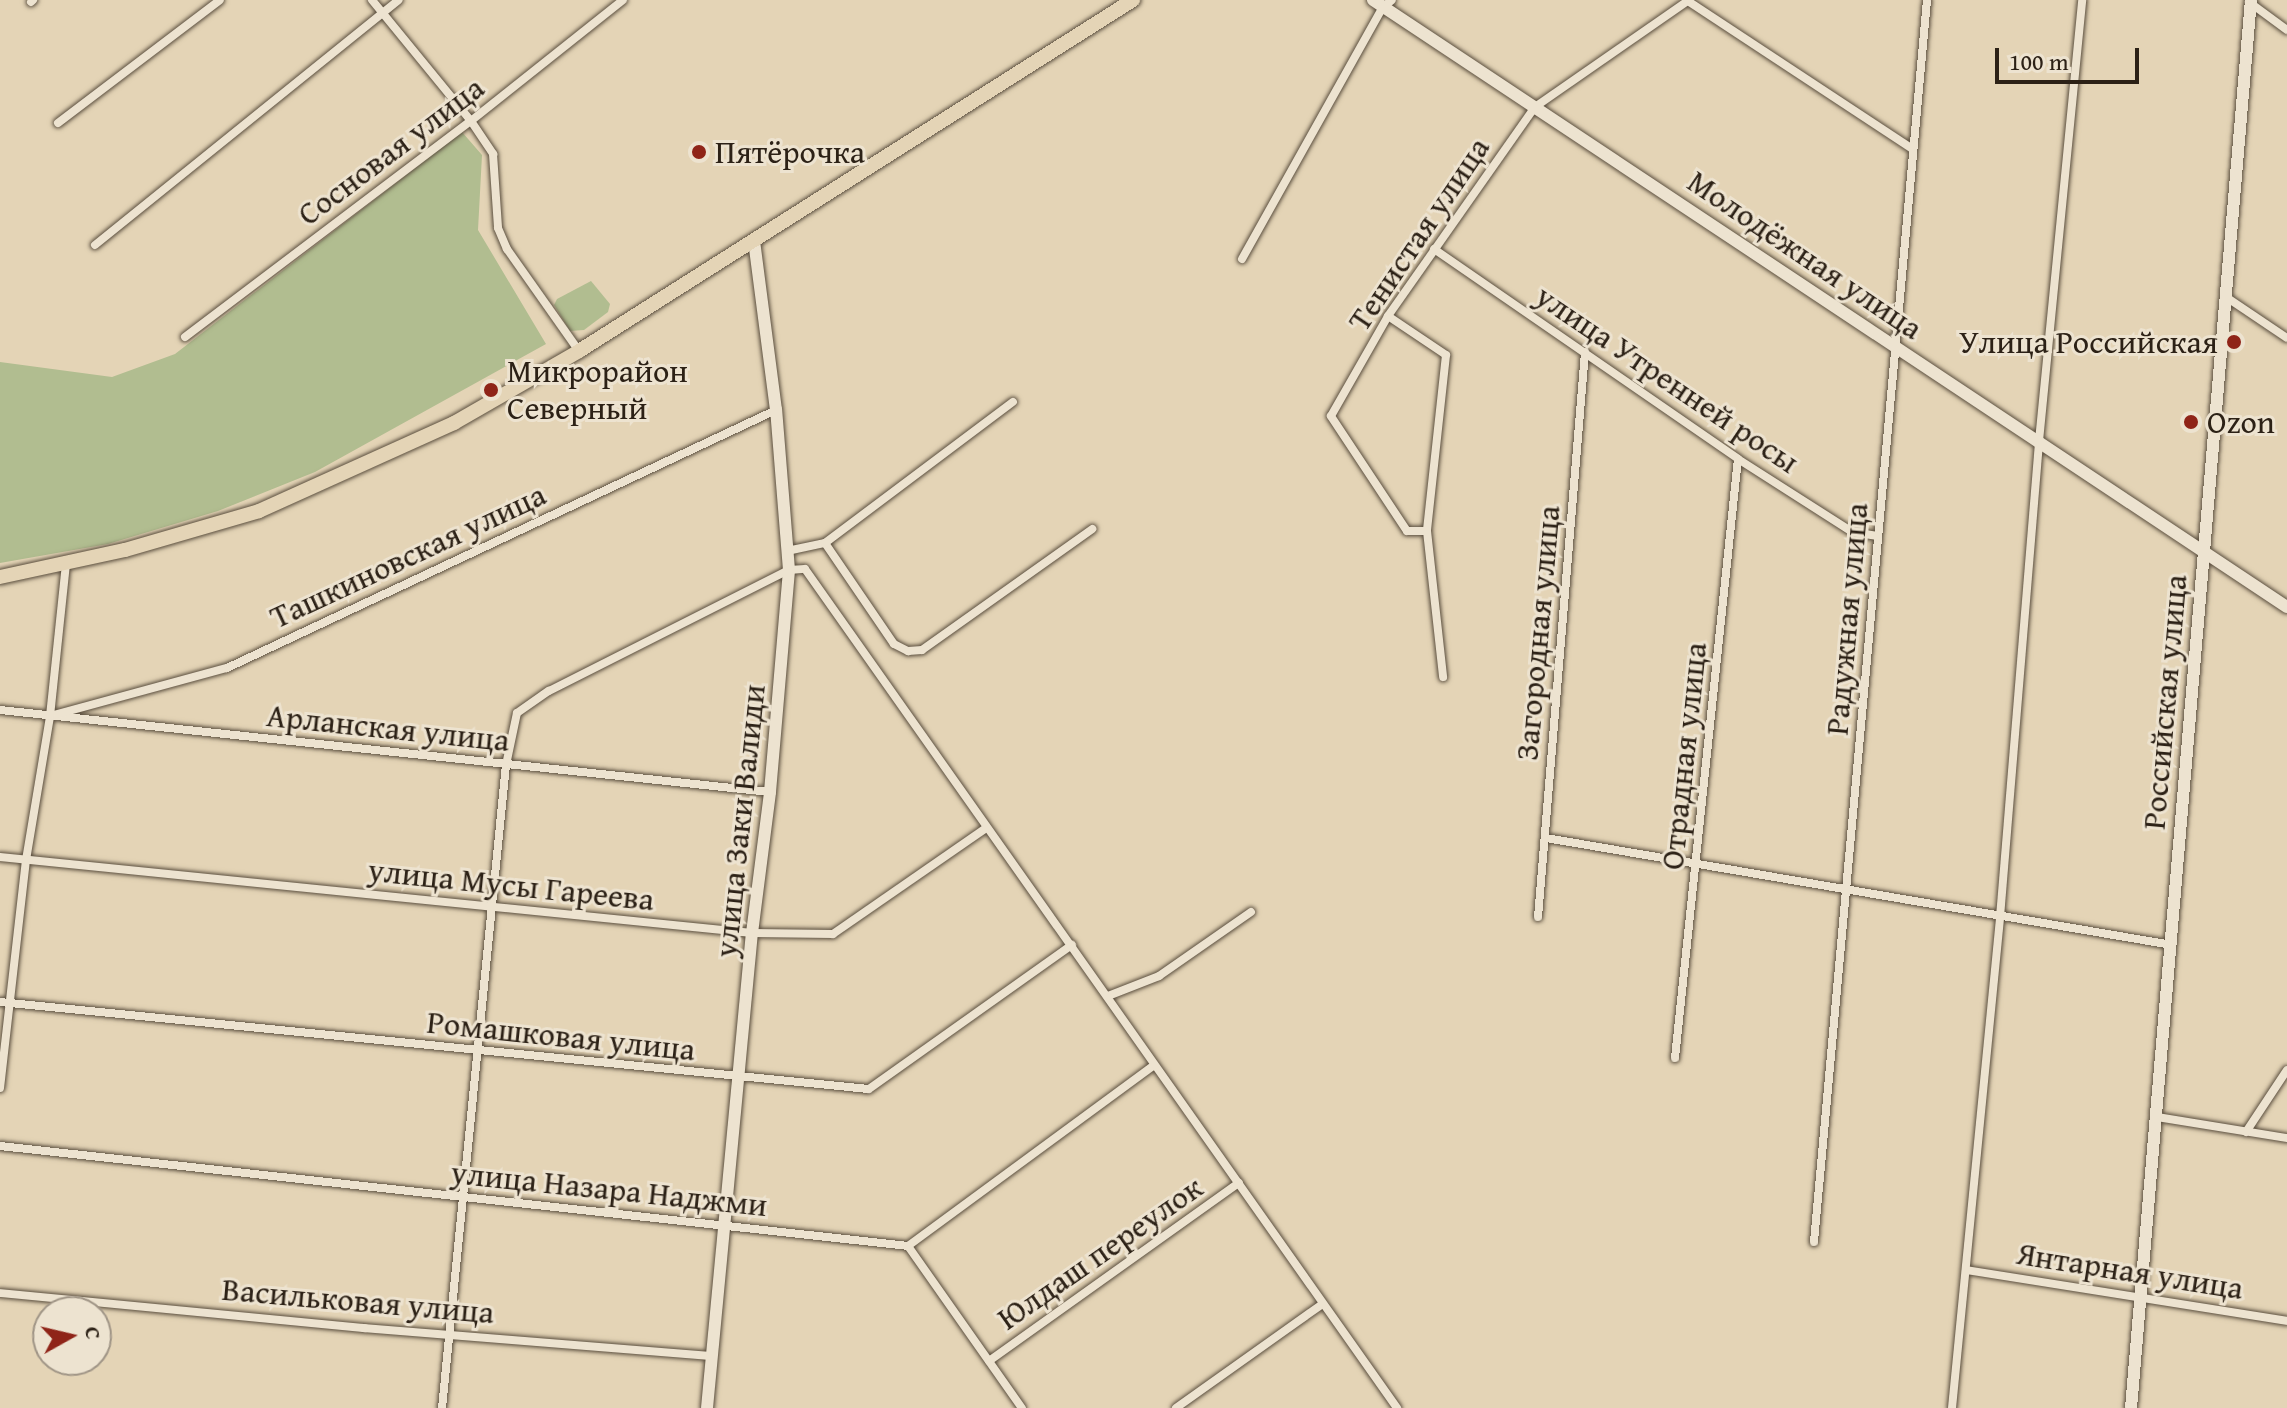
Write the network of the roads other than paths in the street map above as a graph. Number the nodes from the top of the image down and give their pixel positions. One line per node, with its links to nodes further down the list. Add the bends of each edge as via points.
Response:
1 (220, 0): 15 (street)
2 (372, 0): 11 (street)
3 (399, 0): 11 (street)
4 (623, 0): 14 (street, Сосновая улица)
5 (1133, 0): 17 (main road)
6 (1688, 0): 13 (street, Тенистая улица); 16 (street)
7 (1927, 0): 16 (street, Радужная улица)
8 (2082, 0): 30 (street)
9 (2249, 1): 12 (street); 21 (street, Российская улица)
10 (1382, 2): 13 (street, Молодёжная улица); 20 (street)
11 (383, 14): 14 (street); 18 (street)
12 (2287, 30)
13 (1535, 107): 19 (street, Тенистая улица); 25 (street, Молодёжная улица)
14 (471, 121): 23 (street, Сосновая улица); 26 (street, via 493,154 498,228 507,249)
15 (58, 123)
16 (1911, 148): 25 (street, Радужная улица)
17 (754, 241): 26 (main road); 29 (street, улица Заки Валиди)
18 (95, 245)
19 (1434, 249): 22 (street, Тенистая улица); 27 (street, улица Утренней росы)
20 (1242, 259)
21 (2226, 297): 24 (street); 36 (street, Российская улица)
22 (1388, 316): 33 (street, via 1446,355); 33 (street, Тенистая улица, via 1331,416 1407,531)
23 (185, 337)
24 (2287, 338)
25 (1897, 347): 30 (street, Молодёжная улица); 34 (street, Радужная улица)
26 (579, 351): 38 (main road, via 454,423 326,484 191,532)
27 (1585, 352): 31 (street, улица Утренней росы); 48 (street, Загородная улица)
28 (1013, 402): 35 (street)
29 (776, 410): 37 (street, улица Заки Валиди); 44 (street, Ташкиновская улица, via 227,668)
30 (2039, 441): 36 (street, Молодёжная улица); 56 (street)
31 (1738, 459): 34 (street, улица Утренней росы, via 1852,532); 51 (street, Отрадная улица)
32 (1092, 529): 35 (street, via 922,650 908,651 894,644)
33 (1427, 531): 42 (street)
34 (1878, 536): 52 (street, Радужная улица)
35 (825, 543): 37 (street)
36 (2204, 549): 41 (street, Молодёжная улица); 59 (street, Российская улица)
37 (787, 551): 39 (street, улица Заки Валиди)
38 (66, 564): 40 (main road); 44 (street)
39 (789, 570): 45 (street, via 549,691 517,713); 46 (street, улица Заки Валиди); 47 (street, via 805,569)
40 (0, 577)
41 (2287, 607)
42 (1443, 677)
43 (0, 710): 44 (street, Арланская улица)
44 (50, 716): 45 (street, Арланская улица); 50 (street)
45 (506, 765): 46 (street, Арланская улица); 53 (street)
46 (770, 792): 57 (street, улица Заки Валиди)
47 (986, 828): 57 (street, улица Мусы Гареева, via 833,934); 58 (street)
48 (1546, 838): 51 (street); 55 (street, Загородная улица)
49 (0, 857): 50 (street, улица Мусы Гареева)
50 (26, 860): 53 (street, улица Мусы Гареева); 61 (street)
51 (1697, 866): 52 (street); 63 (street, Отрадная улица)
52 (1846, 890): 56 (street); 75 (street, Радужная улица)
53 (493, 908): 57 (street, улица Мусы Гареева); 62 (street)
54 (1251, 912): 60 (street, via 1159,976)
55 (1538, 917)
56 (2000, 917): 59 (street); 77 (street)
57 (752, 933): 66 (street, улица Заки Валиди)
58 (1072, 945): 60 (street); 66 (street, Ромашковая улица, via 869,1089)
59 (2172, 945): 68 (street, Российская улица)
60 (1108, 996): 64 (street)
61 (5, 1002): 62 (street, Ромашковая улица); 67 (street)
62 (480, 1053): 66 (street, Ромашковая улица); 73 (street)
63 (1675, 1058)
64 (1154, 1065): 72 (street); 76 (street)
65 (2287, 1070): 69 (street)
66 (740, 1077): 74 (street, улица Заки Валиди)
67 (0, 1088)
68 (2157, 1117): 69 (street); 79 (street, Российская улица)
69 (2246, 1132): 70 (street)
70 (2287, 1138)
71 (0, 1146): 73 (street, улица Назара Наджми)
72 (1239, 1183): 80 (street); 84 (street, Юлдаш переулок)
73 (464, 1197): 74 (street, улица Назара Наджми); 82 (street)
74 (723, 1227): 76 (street, улица Назара Наджми); 83 (street, улица Заки Валиди)
75 (1814, 1242)
76 (908, 1246): 84 (street)
77 (1966, 1270): 79 (street, Янтарная улица); 90 (street)
78 (0, 1293): 82 (street, Васильковая улица)
79 (2140, 1295): 81 (street, Янтарная улица); 91 (street, Российская улица)
80 (1321, 1305): 88 (street); 89 (street)
81 (2287, 1321)
82 (449, 1333): 83 (street, Васильковая улица); 85 (street)
83 (713, 1356): 86 (street, улица Заки Валиди)
84 (989, 1361): 87 (street)
85 (442, 1408)
86 (707, 1408)
87 (1022, 1408)
88 (1176, 1408)
89 (1397, 1408)
90 (1952, 1408)
91 (2131, 1408)

